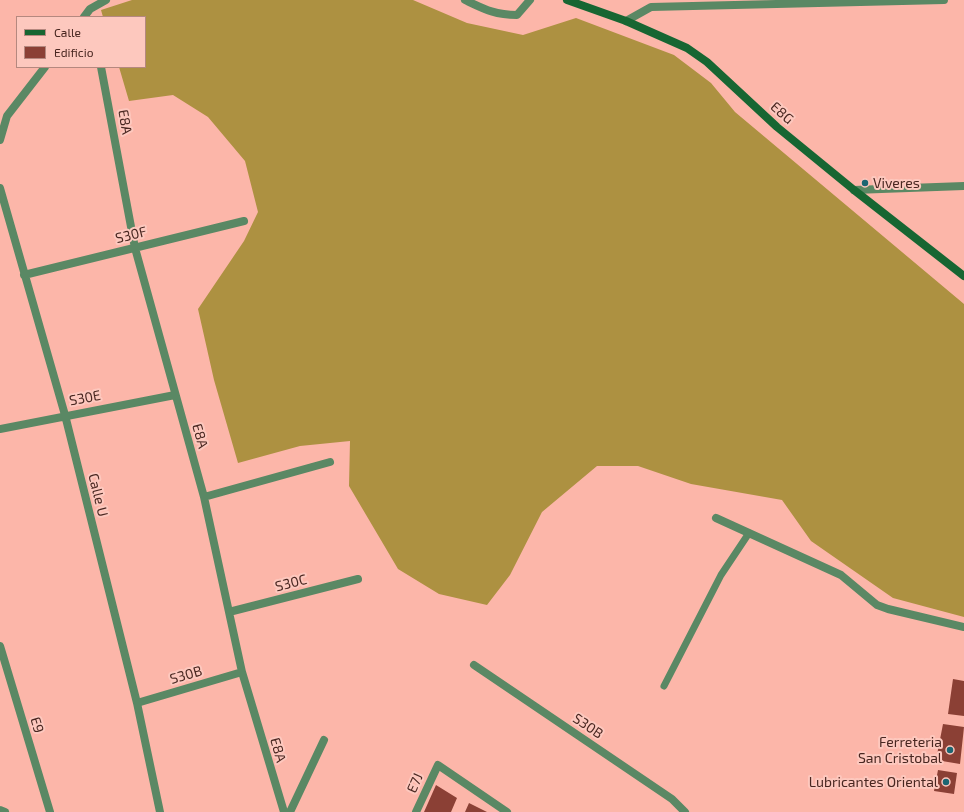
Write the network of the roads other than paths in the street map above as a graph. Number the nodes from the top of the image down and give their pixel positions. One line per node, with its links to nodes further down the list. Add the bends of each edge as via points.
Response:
1 (106, 0): 6 (street)
2 (465, 0): 3 (street, via 491,12 517,15)
3 (530, 0)
4 (567, 0): 7 (street, E8G)
5 (944, 0): 7 (street, via 651,7)
6 (91, 13)
7 (626, 22): 13 (street, E8G, via 687,48 707,62 777,127)
8 (44, 68): 10 (street, via 6,116)
9 (101, 68): 15 (street, E8A)
10 (0, 140)
11 (964, 186): 13 (street)
12 (0, 188): 16 (street, Calle U)
13 (854, 190): 17 (street, E8G)
14 (244, 221): 15 (street, S30F)
15 (135, 248): 16 (street, S30F); 18 (street, E8A)
16 (24, 275): 19 (street, Calle U)
17 (964, 276)
18 (175, 395): 19 (street, S30E); 22 (street, E8A)
19 (65, 415): 20 (street, S30E); 33 (street, Calle U)
20 (0, 429)
21 (330, 462): 22 (street)
22 (204, 497): 26 (street, E8A)
23 (716, 518): 24 (street)
24 (749, 533): 27 (street, via 841,575 877,605); 32 (lane, via 721,575)
25 (358, 579): 26 (street, S30C)
26 (229, 612): 31 (street, E8A)
27 (964, 626)
28 (0, 646): 29 (street, E9)
29 (1, 658): 38 (street, E9)
30 (474, 665): 42 (street, S30B, via 672,798)
31 (242, 672): 33 (street, S30B); 36 (street, E8A)
32 (664, 686)
33 (137, 703): 39 (street, Calle U)
34 (324, 740): 36 (street)
35 (0, 810): 37 (street)
36 (285, 811)
37 (5, 812)
38 (50, 812)
39 (160, 812)
40 (416, 812): 41 (street, E7J, via 438,765)
41 (507, 812)
42 (685, 812)

